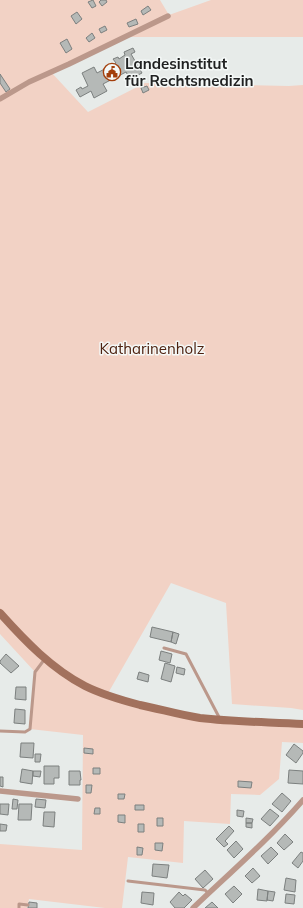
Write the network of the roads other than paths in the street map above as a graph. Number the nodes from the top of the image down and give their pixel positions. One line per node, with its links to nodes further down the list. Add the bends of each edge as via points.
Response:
1 (168, 16): 2 (street, via 29,82)
2 (0, 99)
3 (0, 613): 5 (street)
4 (164, 648): 6 (lane, via 186,654)
5 (45, 658): 6 (street, via 65,674 107,696); 8 (lane, via 35,672 30,729 25,732)
6 (220, 720): 7 (street)
7 (303, 724)
8 (0, 731)
9 (0, 791): 10 (street)
10 (78, 799)
11 (303, 800): 13 (street, via 282,824)
12 (128, 880): 13 (lane, via 205,890)
13 (208, 893): 16 (street)
14 (28, 905): 15 (lane, via 19,904)
15 (19, 908)
16 (193, 908)

